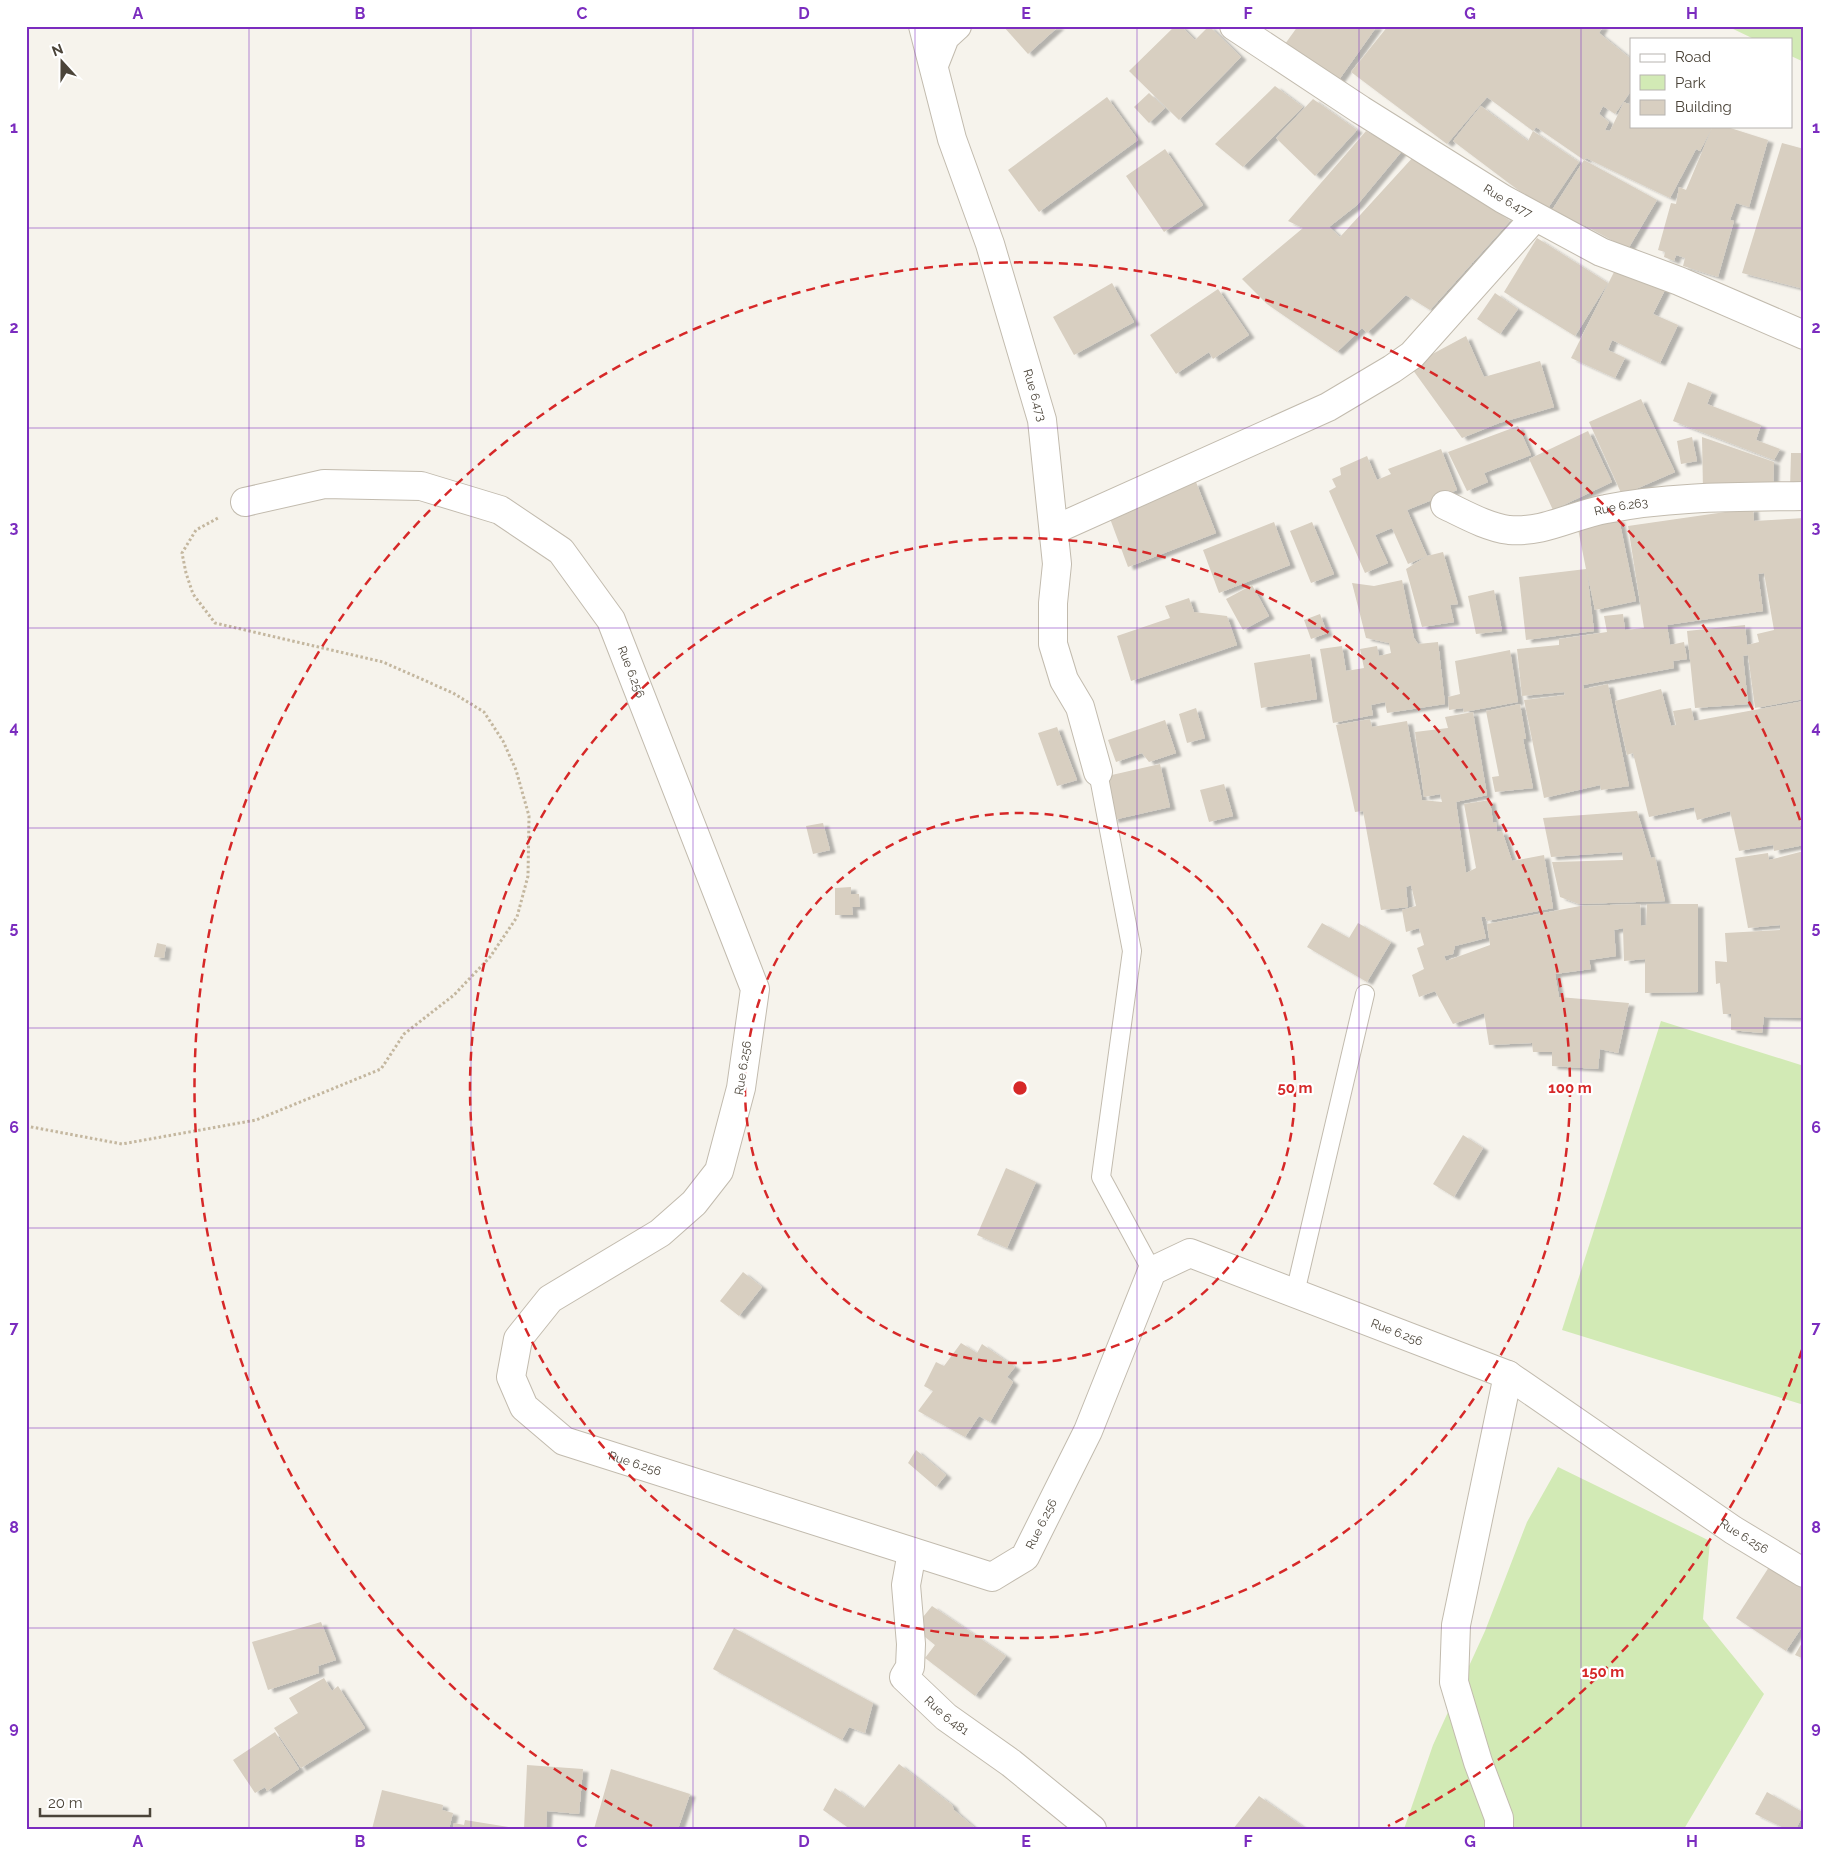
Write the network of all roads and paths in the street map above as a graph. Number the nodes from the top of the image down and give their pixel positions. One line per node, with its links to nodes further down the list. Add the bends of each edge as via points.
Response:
1 (923, 26): 4 (street, Rue 6.473)
2 (957, 26): 4 (street, via 945,37)
3 (1234, 26): 5 (street, Rue 6.477, via 1386,126)
4 (934, 65): 10 (street, Rue 6.473, via 952,139 990,244 1042,420)
5 (1535, 217): 6 (street, Rue 6.477, via 1600,252 1679,281); 10 (street, via 1412,355 1392,369 1328,407)
6 (1804, 335)
7 (1804, 496): 9 (street, Rue 6.263, via 1711,498 1640,504 1604,509 1542,529 1509,530 1480,522)
8 (245, 502): 13 (path, via 196,530 182,553 193,594 215,622 383,662 453,693 484,712 503,741 516,770 529,816 528,876 517,917 490,958 454,995 404,1034 381,1069 256,1120 122,1144); 17 (street, Rue 6.256, via 324,484 421,486 500,510 561,551 611,620 755,989 741,1088 719,1171 694,1203 660,1233 550,1299 518,1339 511,1377 524,1407 564,1442)
9 (1445, 505)
10 (1054, 530): 11 (street, Rue 6.473, via 1057,564 1052,603 1053,644 1064,680 1080,707)
11 (1098, 772): 14 (lane, via 1132,951 1101,1177)
12 (1365, 994): 15 (lane)
13 (26, 1126)
14 (1152, 1271): 15 (street, Rue 6.256, via 1190,1253); 17 (street, Rue 6.256, via 1088,1431 1025,1557 992,1577)
15 (1294, 1293): 16 (street, Rue 6.256)
16 (1508, 1375): 18 (street, Rue 6.256, via 1733,1530); 20 (street, via 1456,1625 1454,1682 1499,1818)
17 (912, 1552): 19 (street, Rue 6.481, via 906,1585 910,1667 904,1676 946,1717 1011,1762)
18 (1804, 1573)
19 (1092, 1829)
20 (1499, 1829)

